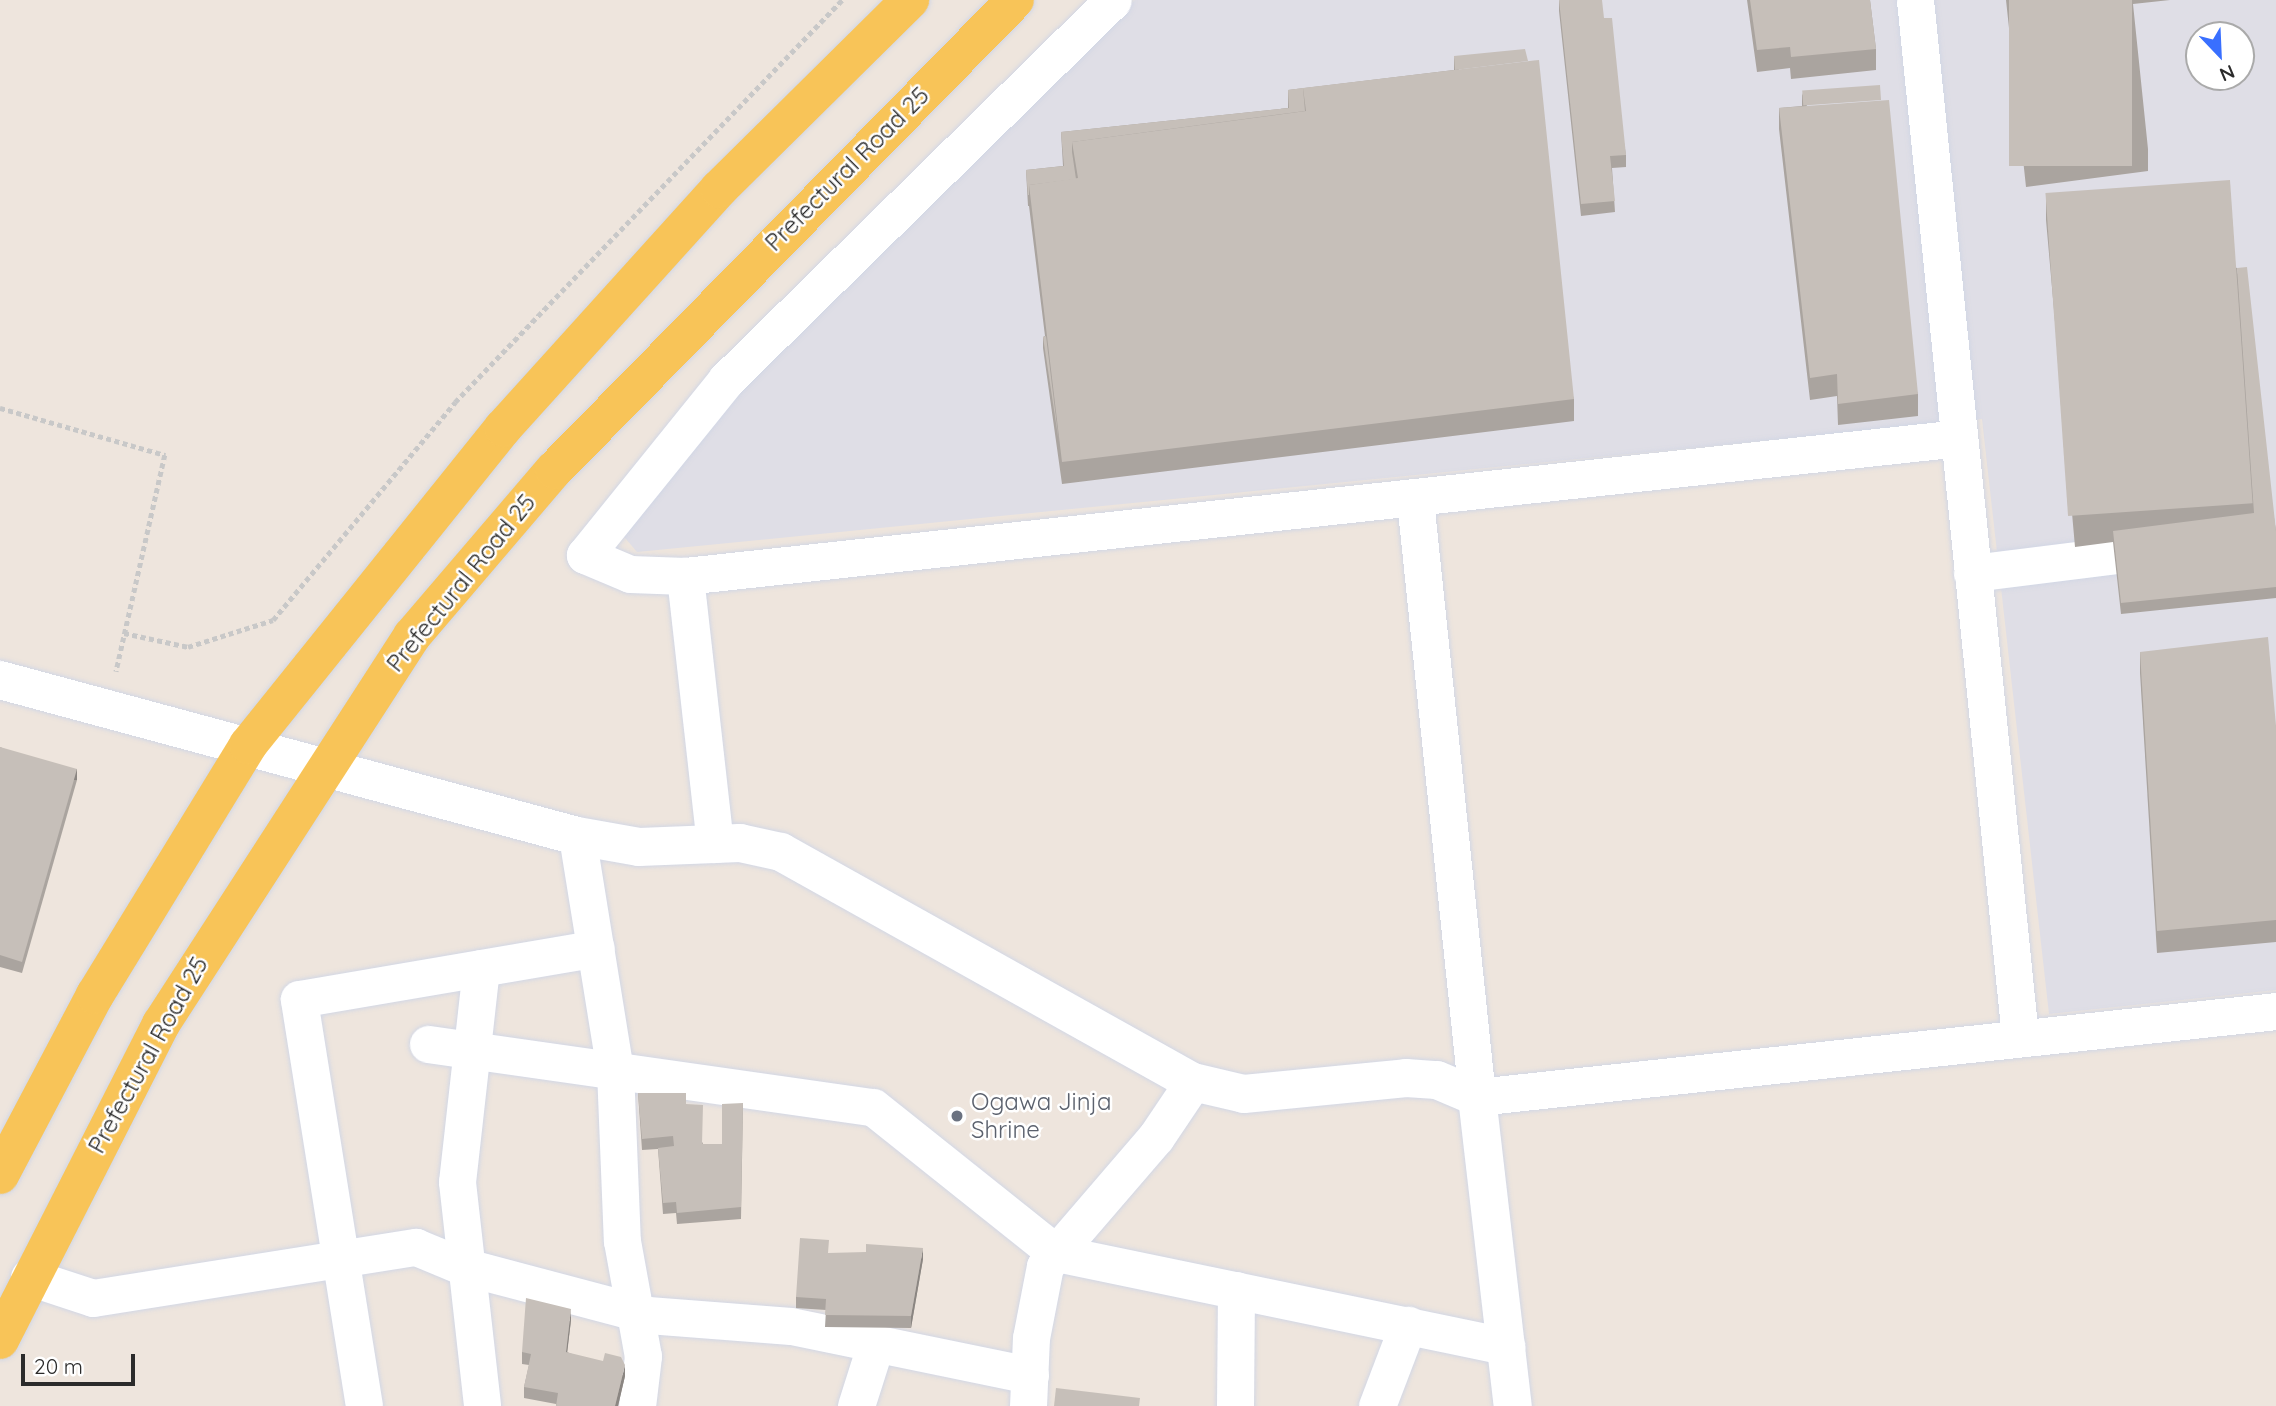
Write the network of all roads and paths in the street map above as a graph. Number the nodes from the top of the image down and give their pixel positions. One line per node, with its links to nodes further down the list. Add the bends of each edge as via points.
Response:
1 (842, 0): 12 (path, via 455,402 273,620 188,647)
2 (910, 0): 15 (main road, via 719,189 503,428)
3 (1015, 0): 16 (main road, Prefectural Road 25, via 554,470 412,636)
4 (1113, 0): 11 (street, via 726,380 585,555 630,575)
5 (1915, 0): 7 (street)
6 (0, 408): 12 (path, via 165,455)
7 (1959, 438): 8 (street); 10 (street)
8 (1415, 500): 11 (street); 27 (street)
9 (2207, 544): 10 (street)
10 (1972, 573): 22 (street)
11 (685, 576): 18 (street)
12 (124, 634): 14 (path)
13 (0, 680): 14 (street)
14 (107, 710): 15 (street)
15 (248, 745): 16 (street); 28 (main road, via 95,996)
16 (325, 764): 17 (street); 32 (main road, Prefectural Road 25, via 160,1024)
17 (578, 836): 18 (street, via 639,847); 19 (street)
18 (715, 844): 26 (street, via 781,852)
19 (596, 948): 20 (street); 25 (street)
20 (481, 968): 24 (street); 30 (street, via 299,999)
21 (2276, 1011): 22 (street)
22 (2020, 1037): 27 (street)
23 (428, 1044): 24 (street)
24 (472, 1050): 25 (street); 31 (street, via 457,1182)
25 (615, 1070): 29 (street, via 873,1107); 34 (street, via 622,1241)
26 (1193, 1082): 27 (street, via 1244,1094 1417,1079); 29 (street, via 1156,1137)
27 (1477, 1097): 38 (street)
28 (0, 1175)
29 (1056, 1253): 33 (street); 39 (street, via 1045,1266)
30 (340, 1259): 31 (street, via 416,1247); 32 (street, via 93,1298); 40 (street)
31 (462, 1266): 34 (street); 41 (street)
32 (29, 1277): 36 (main road, Prefectural Road 25)
33 (1236, 1290): 35 (street); 44 (street)
34 (635, 1312): 37 (street, via 791,1326); 42 (street, via 643,1356)
35 (1408, 1325): 38 (street); 45 (street)
36 (0, 1340)
37 (876, 1343): 39 (street); 43 (street)
38 (1507, 1346): 46 (street)
39 (1029, 1391)
40 (364, 1406)
41 (482, 1406)
42 (637, 1406)
43 (856, 1406)
44 (1235, 1406)
45 (1377, 1406)
46 (1513, 1406)

